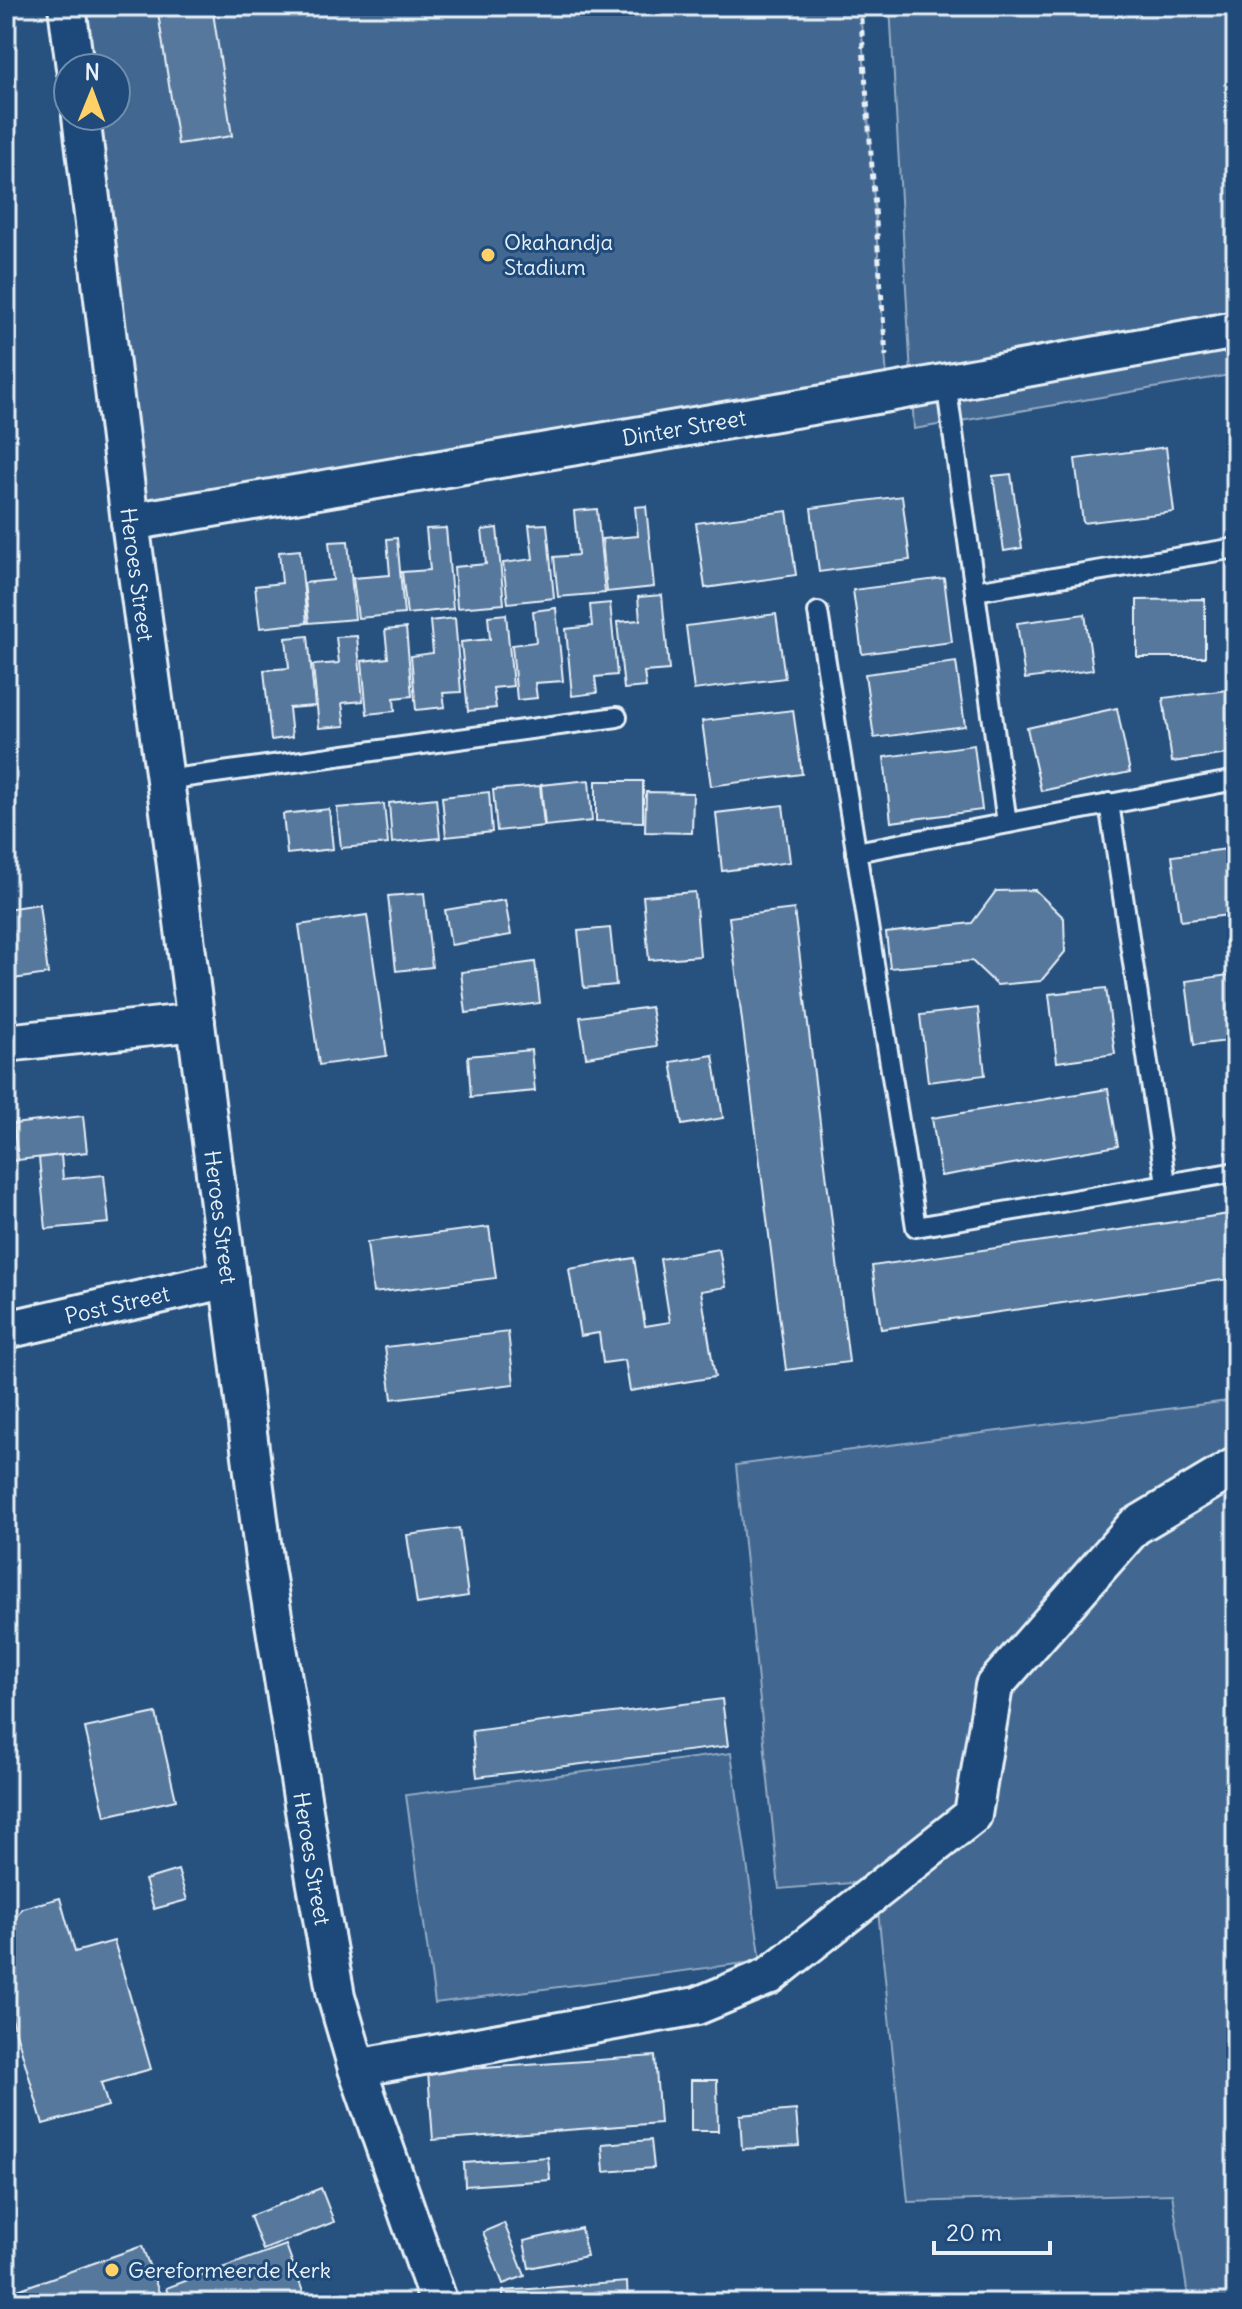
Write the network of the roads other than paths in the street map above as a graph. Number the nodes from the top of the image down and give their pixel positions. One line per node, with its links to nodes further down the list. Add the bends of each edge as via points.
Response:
1 (67, 6): 2 (street)
2 (73, 52)
3 (83, 132): 6 (street, Heroes Street)
4 (1236, 330): 5 (street, Dinter Street)
5 (946, 382): 6 (street, Dinter Street); 8 (lane)
6 (130, 522): 11 (street, Heroes Street)
7 (1236, 548): 8 (lane)
8 (975, 591): 14 (lane)
9 (818, 612): 15 (lane)
10 (617, 717): 11 (lane)
11 (165, 780): 16 (street, Heroes Street)
12 (1236, 780): 13 (lane)
13 (1109, 803): 14 (lane); 19 (lane)
14 (1007, 823): 15 (lane)
15 (856, 852): 19 (lane, via 916,1227)
16 (196, 1022): 17 (street); 20 (street, Heroes Street)
17 (6, 1043)
18 (1236, 1172): 19 (lane)
19 (1166, 1183)
20 (229, 1279): 21 (street, Post Street); 23 (street, Heroes Street, via 265,1566 315,1879 336,1996)
21 (6, 1330)
22 (1236, 1466): 23 (street, via 1134,1527 994,1686 973,1815 769,1976 697,2006)
23 (357, 2068): 24 (street, Heroes Street)
24 (439, 2303)

